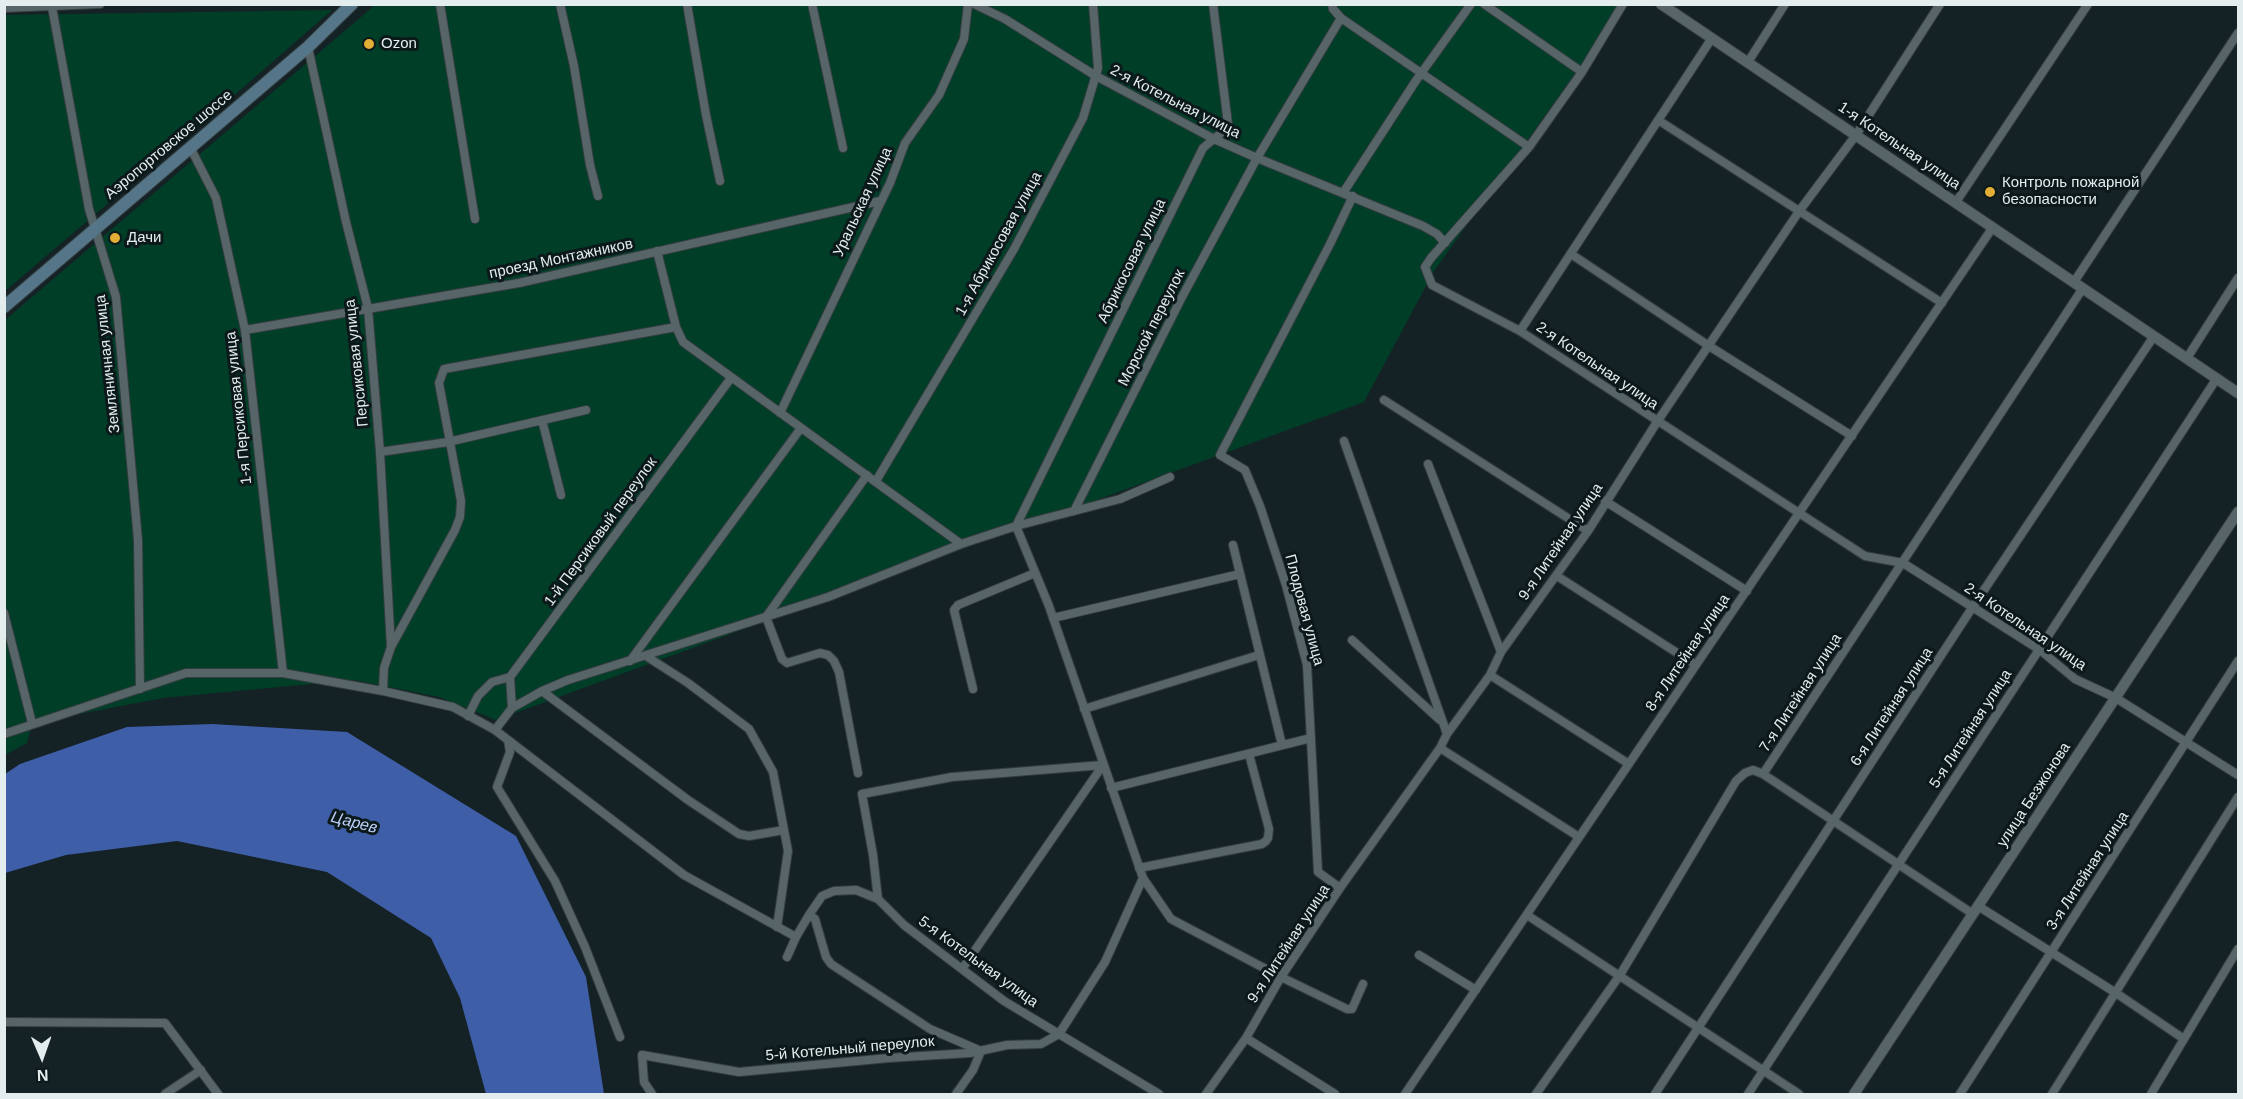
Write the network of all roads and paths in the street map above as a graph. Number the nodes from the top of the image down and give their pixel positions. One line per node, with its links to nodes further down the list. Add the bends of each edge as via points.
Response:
1 (100, 4): 19 (street)
2 (352, 4): 24 (main road, Аэропортовское шоссе)
3 (440, 4): 43 (street)
4 (560, 4): 38 (street)
5 (687, 4): 36 (street)
6 (812, 4): 34 (street)
7 (968, 4): 40 (street, Уральская улица, via 964,39 939,95 905,143)
8 (974, 4): 28 (street, 2-я Котельная улица)
9 (1093, 4): 28 (street, 1-я Абрикосовая улица)
10 (1213, 4): 31 (street, Абрикосовая улица, via 1229,120)
11 (1332, 4): 21 (street)
12 (1471, 4): 27 (street)
13 (1484, 4): 26 (street)
14 (1623, 4): 26 (street)
15 (1661, 4): 23 (street, 1-я Котельная улица)
16 (1785, 4): 25 (street)
17 (1940, 4): 30 (street, 9-я Литейная улица)
18 (2088, 4): 41 (street)
19 (52, 7): 20 (street); 44 (street, Земляничная улица, via 89,209)
20 (4, 8)
21 (1341, 18): 27 (street); 35 (street, Морской переулок)
22 (2238, 33): 50 (street, 7-я Литейная улица)
23 (1712, 38): 25 (street, 1-я Котельная улица); 29 (street)
24 (308, 47): 32 (main road, Аэропортовское шоссе); 53 (street, Персиковая улица)
25 (1748, 62): 30 (street, 1-я Котельная улица)
26 (1582, 72): 33 (street)
27 (1421, 73): 33 (street); 37 (street)
28 (1096, 76): 31 (street, 2-я Котельная улица); 76 (street, 1-я Абрикосовая улица, via 1083,118 1014,249)
29 (1658, 120): 42 (street); 48 (street)
30 (1856, 135): 41 (street, 1-я Котельная улица); 42 (street, 9-я Литейная улица)
31 (1214, 139): 35 (street, 2-я Котельная улица); 82 (street, Абрикосовая улица, via 1203,148)
32 (190, 147): 44 (main road, Аэропортовское шоссе); 55 (street, 1-я Персиковая улица, via 216,198)
33 (1529, 147): 46 (street)
34 (843, 148)
35 (1257, 158): 37 (street, 2-я Котельная улица); 79 (street, Морской переулок)
36 (720, 181)
37 (1343, 193): 39 (street, 2-я Котельная улица)
38 (598, 196)
39 (1353, 196): 46 (street, 2-я Котельная улица, via 1423,226); 120 (street, Плодовая улица, via 1220,455 1245,470 1286,585 1307,665)
40 (880, 201): 47 (street, проезд Монтажников); 65 (street, Уральская улица)
41 (1956, 202): 45 (street, 1-я Котельная улица)
42 (1800, 210): 51 (street); 58 (street, 9-я Литейная улица)
43 (475, 219)
44 (96, 227): 52 (main road, Аэропортовское шоссе); 107 (street, Земляничная улица, via 116,297 138,540)
45 (1993, 227): 50 (street, 1-я Котельная улица); 51 (street, 8-я Литейная улица)
46 (1445, 243): 56 (street, 2-я Котельная улица, via 1425,267 1432,285)
47 (657, 251): 53 (street, проезд Монтажников, via 519,284); 54 (street)
48 (1571, 254): 56 (street); 58 (street)
49 (2238, 278): 59 (street)
50 (2079, 285): 57 (street, 1-я Котельная улица); 86 (street, 7-я Литейная улица)
51 (1942, 303): 69 (street, 8-я Литейная улица)
52 (4, 307)
53 (368, 308): 55 (street, проезд Монтажников); 72 (street, Персиковая улица)
54 (676, 327): 60 (street, via 683,342); 71 (street, via 444,369 439,383)
55 (244, 330): 104 (street, 1-я Персиковая улица)
56 (1520, 331): 67 (street, 2-я Котельная улица)
57 (2154, 336): 59 (street, 1-я Котельная улица); 91 (street, 6-я Литейная улица)
58 (1708, 346): 67 (street, 9-я Литейная улица); 69 (street)
59 (2187, 358): 61 (street, 1-я Котельная улица)
60 (732, 378): 65 (street); 106 (street, 1-й Персиковый переулок)
61 (2217, 378): 62 (street, 1-я Котельная улица); 97 (street, 5-я Литейная улица)
62 (2238, 393)
63 (1384, 400): 83 (street)
64 (586, 410): 66 (street)
65 (780, 413): 68 (street)
66 (542, 420): 71 (street); 77 (street)
67 (1657, 422): 78 (street, 9-я Литейная улица); 81 (street, 2-я Котельная улица)
68 (801, 428): 74 (street); 101 (street)
69 (1852, 436): 81 (street, 8-я Литейная улица)
70 (1344, 441): 115 (street)
71 (448, 442): 72 (street); 96 (street, via 461,501 460,517)
72 (380, 452): 96 (street, Персиковая улица)
73 (1428, 464): 98 (street)
74 (867, 475): 76 (street); 93 (street)
75 (1170, 477): 79 (street, via 1120,499)
76 (876, 481): 84 (street)
77 (561, 495)
78 (1605, 501): 83 (street, 9-я Литейная улица); 90 (street)
79 (1074, 511): 82 (street)
80 (2238, 512): 111 (street, улица Безжонова)
81 (1799, 514): 86 (street, 2-я Котельная улица, via 1865,555); 90 (street, 8-я Литейная улица)
82 (1016, 525): 84 (street); 87 (street)
83 (1587, 531): 89 (street, 9-я Литейная улица)
84 (962, 544): 93 (street, via 828,597)
85 (1233, 545): 88 (street)
86 (1902, 563): 91 (street, 2-я Котельная улица); 129 (street, 7-я Литейная улица)
87 (1035, 573): 94 (street); 108 (street, via 954,610)
88 (1240, 574): 94 (street); 99 (street)
89 (1557, 576): 98 (street, 9-я Литейная улица); 103 (street)
90 (1747, 591): 103 (street, 8-я Литейная улица)
91 (1972, 608): 97 (street, 2-я Котельная улица); 133 (street, 6-я Литейная улица)
92 (4, 613): 116 (street)
93 (765, 617): 100 (street); 128 (street, via 787,663 820,653 834,661)
94 (1053, 618): 113 (street)
95 (1352, 640): 115 (street)
96 (391, 647): 109 (street, via 384,668)
97 (2040, 650): 111 (street, 2-я Котельная улица, via 2075,679); 136 (street, 5-я Литейная улица)
98 (1501, 652): 105 (street, 9-я Литейная улица)
99 (1259, 655): 113 (street); 123 (street)
100 (646, 656): 101 (street); 134 (street, via 749,729 773,772)
101 (630, 661): 110 (street)
102 (2238, 661): 122 (street, 3-я Литейная улица)
103 (1696, 665): 126 (street, 8-я Литейная улица)
104 (283, 673): 107 (street, via 186,674); 109 (street)
105 (1490, 675): 119 (street, 9-я Литейная улица); 126 (street)
106 (510, 677): 112 (street); 114 (street, via 492,682 478,696)
107 (140, 689): 116 (street)
108 (973, 689)
109 (383, 691): 114 (street, via 453,707)
110 (542, 691): 112 (street); 134 (street, via 739,834)
111 (2116, 698): 122 (street, 2-я Котельная улица); 141 (street, улица Безжонова)
112 (512, 708): 117 (street)
113 (1084, 709): 127 (street)
114 (468, 716): 117 (street)
115 (1443, 722): 119 (street)
116 (32, 723): 118 (street)
117 (495, 730): 121 (street)
118 (4, 734)
119 (1447, 734): 124 (street, 9-я Литейная улица)
120 (1311, 738): 123 (street); 139 (street, Плодовая улица, via 1318,872)
121 (508, 740): 144 (street, via 684,875); 159 (street, via 510,752 497,787 555,881)
122 (2187, 742): 130 (street, 2-я Котельная улица); 147 (street, 3-я Литейная улица)
123 (1282, 746): 125 (street)
124 (1440, 748): 135 (street); 139 (street, 9-я Литейная улица)
125 (1249, 754): 131 (street); 137 (street, via 1269,829 1266,841)
126 (1629, 764): 135 (street, 8-я Литейная улица)
127 (1103, 765): 131 (street); 140 (street, via 952,777 862,794); 150 (street)
128 (858, 773)
129 (1763, 774): 133 (street); 151 (street, 7-я Литейная улица, via 1754,770 1736,781)
130 (2238, 775)
131 (1112, 788): 137 (street)
132 (2238, 797): 155 (street)
133 (1835, 822): 136 (street); 157 (street, 6-я Литейная улица)
134 (784, 831): 144 (street, via 788,851)
135 (1579, 837): 143 (street, 8-я Литейная улица)
136 (1899, 864): 141 (street); 164 (street, 5-я Литейная улица)
137 (1139, 868): 138 (street)
138 (1143, 878): 152 (street, via 1171,919); 158 (street, via 1105,962)
139 (1340, 888): 152 (street, 9-я Литейная улица)
140 (878, 898): 142 (street, via 856,890 834,891 822,896); 150 (street, 5-я Котельная улица, via 903,925)
141 (1976, 910): 147 (street); 177 (street, улица Безжонова)
142 (809, 915): 145 (street); 162 (street, via 815,919 831,964 930,1029)
143 (1527, 915): 151 (street); 154 (street, 8-я Литейная улица)
144 (777, 927): 145 (street)
145 (796, 937): 149 (street)
146 (2238, 949): 161 (street)
147 (2051, 952): 155 (street); 178 (street, 3-я Литейная улица)
148 (1419, 955): 154 (street)
149 (787, 957)
150 (962, 969): 158 (street, 5-я Котельная улица, via 1004,1001)
151 (1620, 975): 157 (street); 173 (street, 7-я Литейная улица)
152 (1281, 977): 153 (street, via 1347,1009 1352,1009); 160 (street, 9-я Литейная улица)
153 (1363, 984)
154 (1476, 990): 172 (street, 8-я Литейная улица)
155 (2116, 993): 161 (street); 179 (street)
156 (4, 1022): 163 (street, via 165,1023)
157 (1699, 1028): 164 (street); 174 (street, 6-я Литейная улица)
158 (1059, 1034): 162 (street, 5-й Котельный переулок, via 1041,1044); 169 (street, 5-я Котельная улица)
159 (620, 1037)
160 (1246, 1038): 170 (street, 9-я Литейная улица); 171 (street)
161 (2184, 1039): 180 (street)
162 (981, 1051): 167 (street, 5-й Котельный переулок, via 739,1072 642,1055 644,1082); 168 (street)
163 (201, 1070): 165 (street); 166 (street)
164 (1763, 1071): 175 (street, 5-я Литейная улица); 176 (street)
165 (165, 1095)
166 (218, 1095)
167 (652, 1095)
168 (956, 1095)
169 (1159, 1095)
170 (1206, 1095)
171 (1335, 1095)
172 (1405, 1095)
173 (1536, 1095)
174 (1655, 1095)
175 (1748, 1095)
176 (1799, 1095)
177 (1854, 1095)
178 (1960, 1095)
179 (2052, 1095)
180 (2151, 1095)

